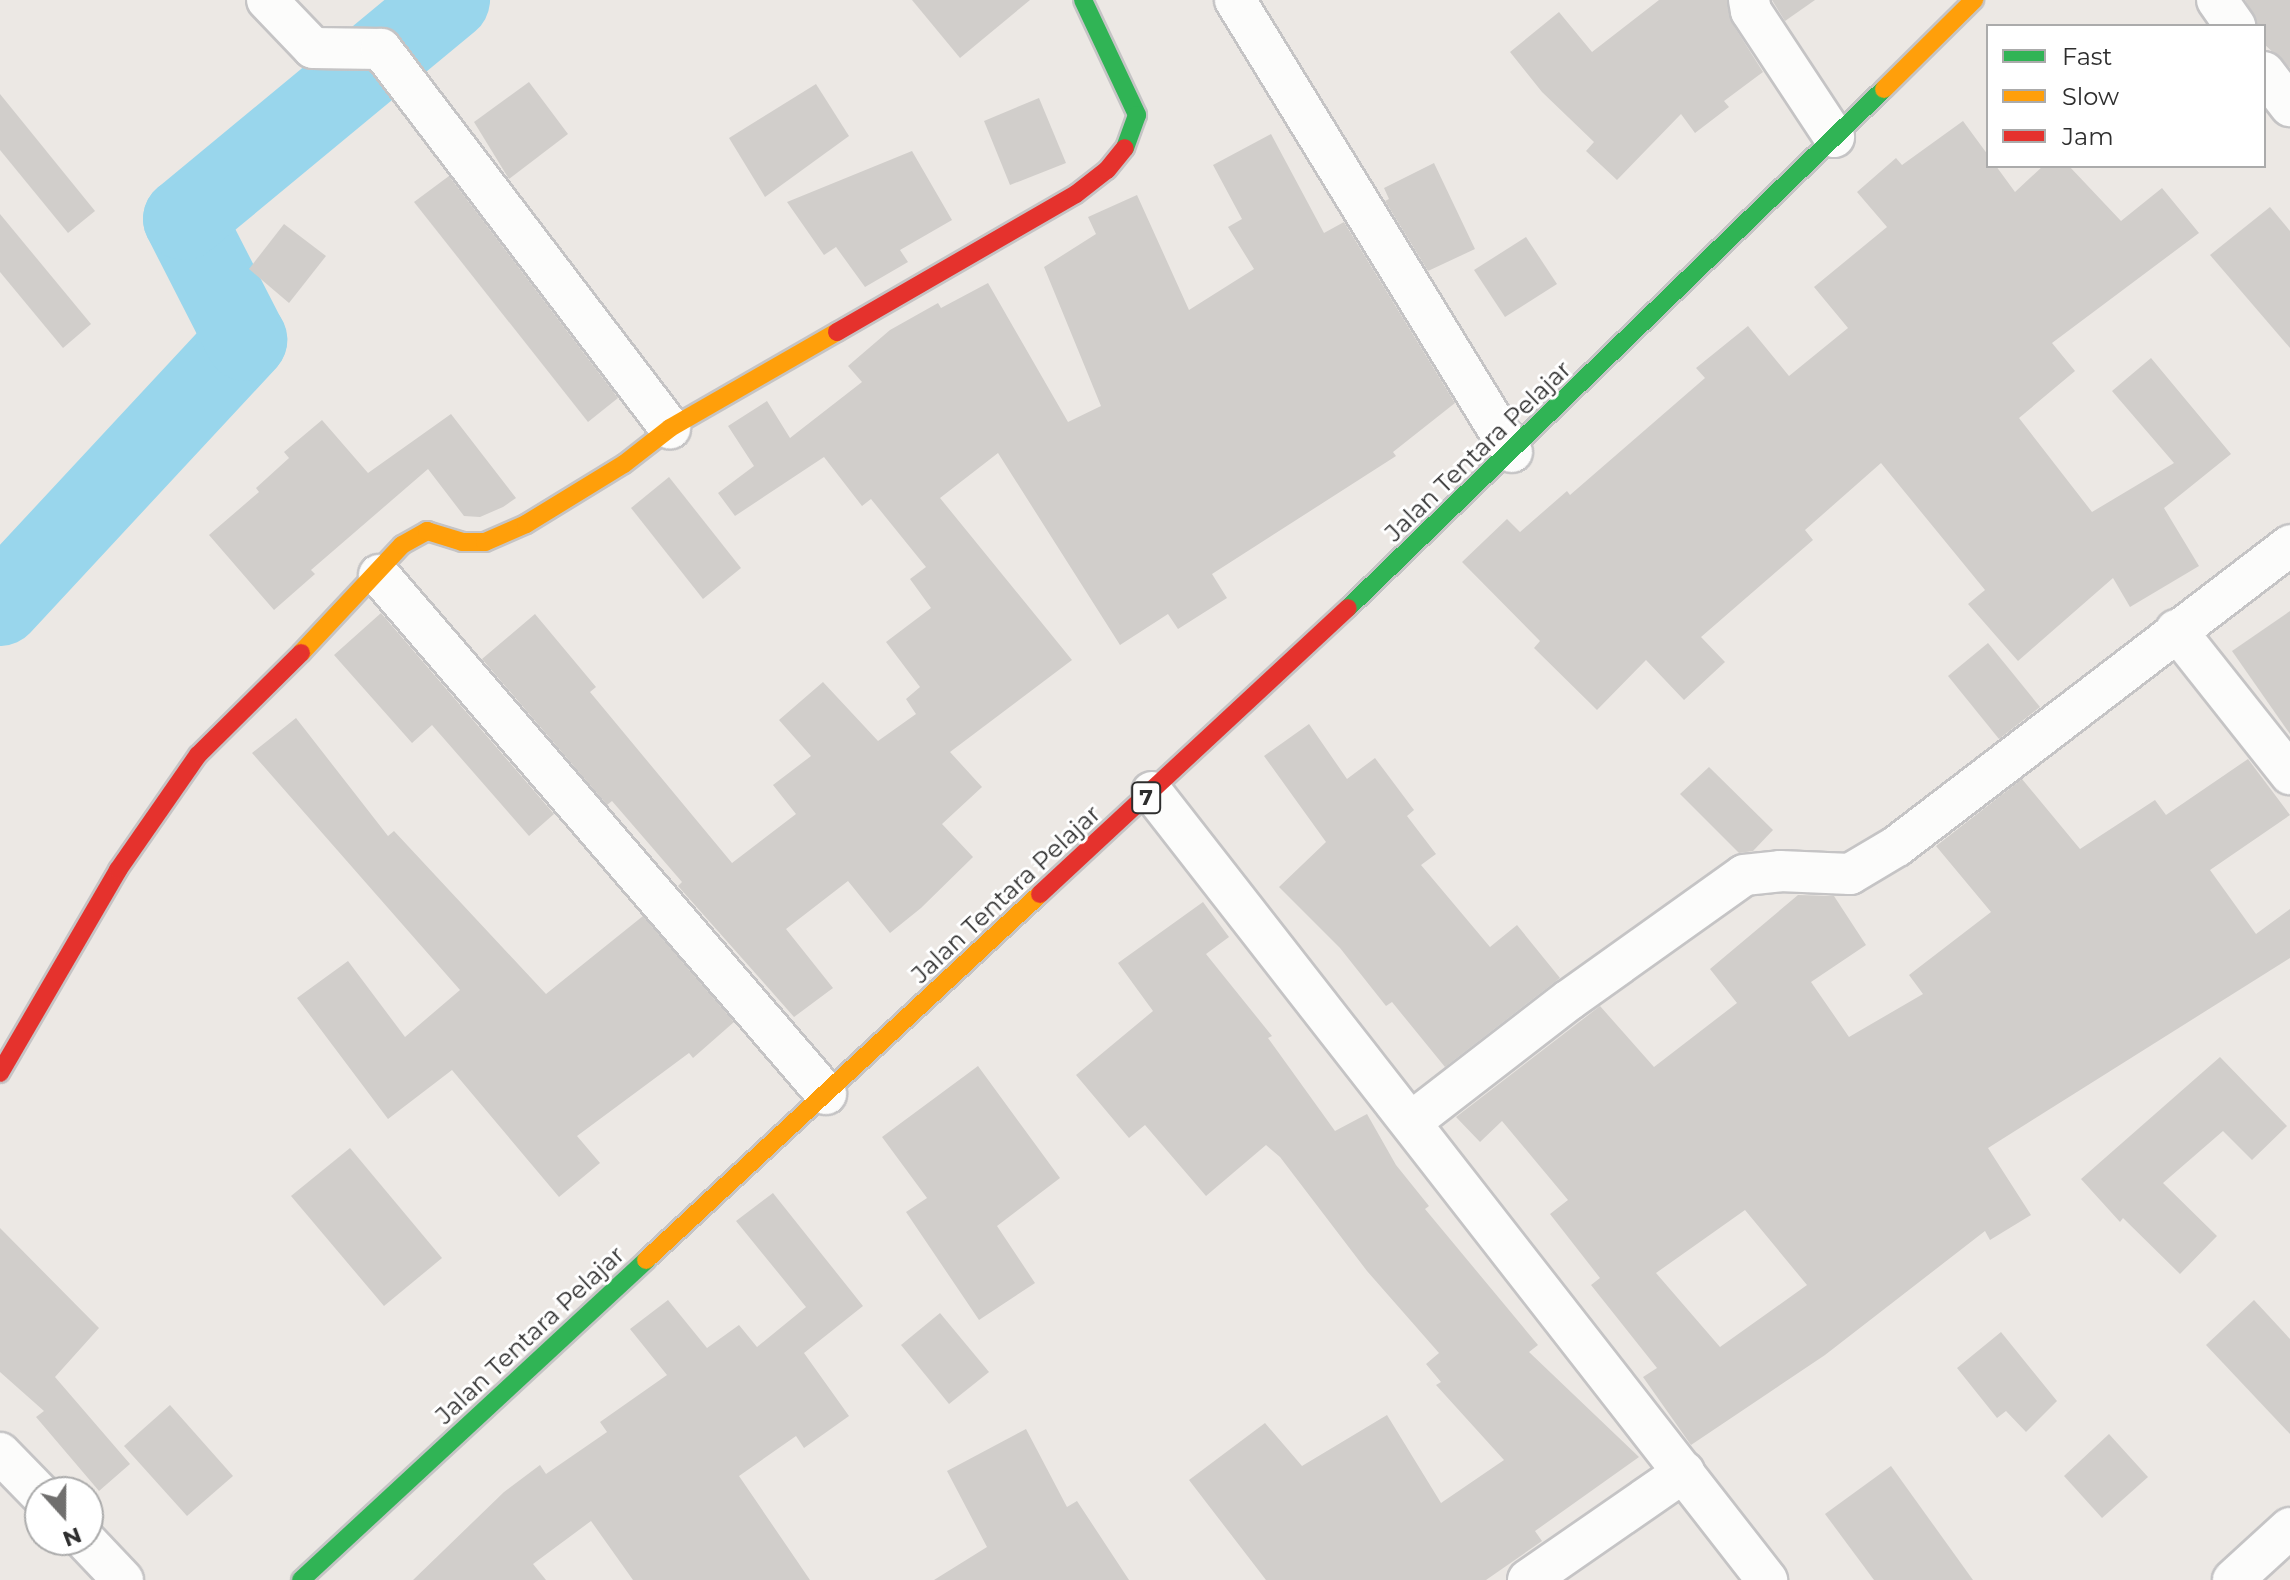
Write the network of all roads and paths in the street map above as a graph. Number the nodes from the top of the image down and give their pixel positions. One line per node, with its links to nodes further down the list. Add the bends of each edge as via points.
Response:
1 (267, 0): 11 (street, via 313,48 385,53)
2 (1083, 0): 11 (main road, via 1137,115 1129,142 1107,170 1076,194)
3 (1235, 0): 12 (street)
4 (1749, 0): 10 (street, via 1751,11)
5 (1974, 0): 10 (main road, Jalan Tentara Pelajar / 7)
6 (2217, 0): 7 (street)
7 (2234, 24)
8 (2266, 75): 9 (street)
9 (2290, 106)
10 (1834, 137): 12 (main road, Jalan Tentara Pelajar / 7)
11 (670, 428): 14 (main road, via 624,464 526,524 485,542 462,542 427,531 402,545)
12 (1512, 452): 17 (main road, Jalan Tentara Pelajar / 7)
13 (2290, 545): 15 (street)
14 (379, 575): 18 (main road, via 198,755 118,870); 19 (street)
15 (2176, 630): 16 (street); 20 (street, via 1897,846 1850,874 1744,875)
16 (2290, 774)
17 (1152, 792): 19 (main road, Jalan Tentara Pelajar / 7); 20 (street)
18 (0, 1073)
19 (826, 1094): 27 (main road, Jalan Tentara Pelajar / 7)
20 (1411, 1122): 22 (street)
21 (0, 1453): 23 (street)
22 (1684, 1472): 28 (street); 29 (street)
23 (24, 1478)
24 (2290, 1528): 30 (street)
25 (100, 1556): 26 (street)
26 (123, 1580)
27 (301, 1580)
28 (1528, 1580)
29 (1767, 1580)
30 (2233, 1580)

